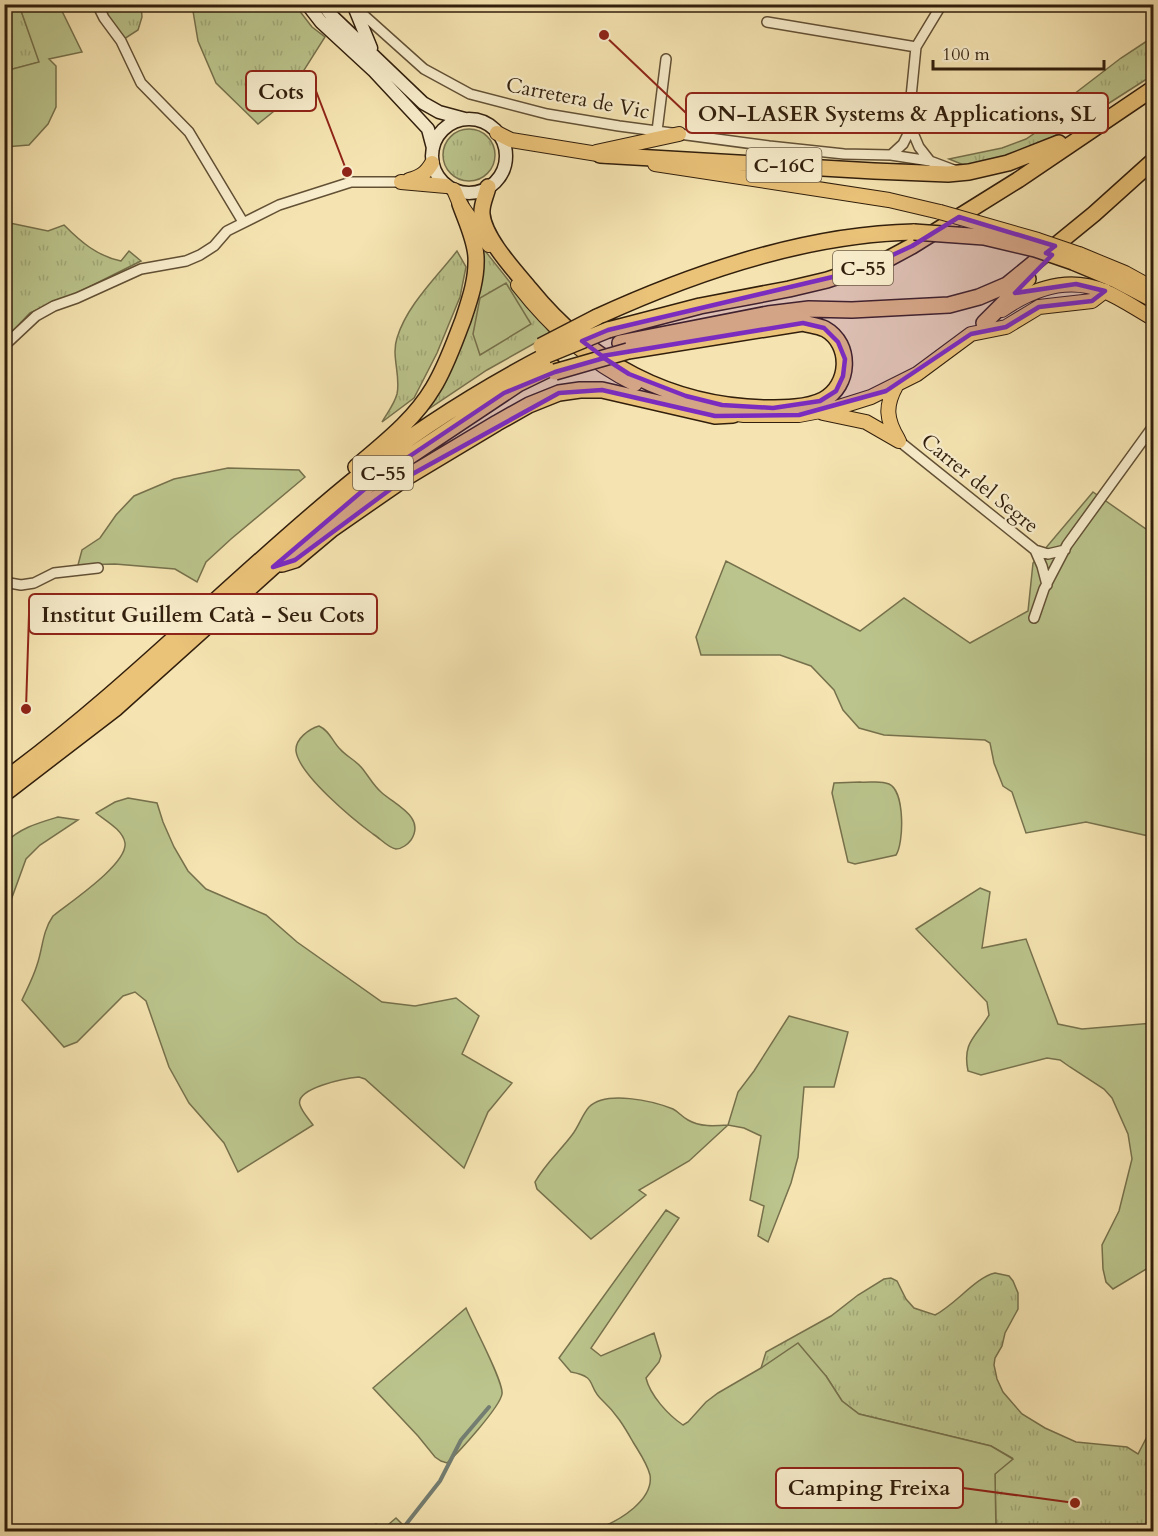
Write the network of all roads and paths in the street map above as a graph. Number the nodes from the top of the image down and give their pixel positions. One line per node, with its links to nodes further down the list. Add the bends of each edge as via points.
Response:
1 (97, 4): 27 (street, via 141,83 189,132)
2 (307, 4): 19 (main road, via 428,129)
3 (322, 4): 9 (main road)
4 (353, 4): 9 (main road); 13 (street, Carretera de Vic, via 424,69 470,94 548,114)
5 (942, 4): 7 (street)
6 (767, 22): 7 (street)
7 (916, 47): 12 (street)
8 (666, 59): 13 (street)
9 (378, 60): 11 (main road, via 423,103 439,112)
10 (1154, 88): 14 (highway, C-55)
11 (469, 119): 15 (main road, C-16C, via 487,124); 19 (main road, via 446,128 437,137)
12 (910, 128): 18 (street, via 903,144); 21 (street)
13 (657, 131): 16 (street, Carretera de Vic)
14 (1087, 131): 22 (highway, C-16C, via 1028,157); 37 (highway, C-55, bridge, via 1008,186 886,260 827,280 608,330)
15 (497, 133): 17 (main road, C-16C, via 511,140); 24 (main road, via 504,146 505,161 500,175)
16 (678, 134): 17 (main road); 18 (street, Carretera de Vic, via 834,153)
17 (594, 154): 22 (highway, C-16C, via 908,173); 28 (main road, C-16C, bridge, via 889,200 940,212)
18 (891, 155): 21 (street, Carretera de Vic)
19 (432, 156): 23 (main road, via 427,172); 25 (main road, via 437,176)
20 (1154, 160): 26 (highway, C-55)
21 (930, 161): 22 (street, Carretera de Vic)
22 (969, 172)
23 (401, 182): 25 (main road); 27 (street, via 351,182 304,195)
24 (488, 187): 25 (main road); 36 (highway, via 483,219 513,268 561,323 629,374 722,405 773,408 809,404 831,395 841,383 845,366 842,350 831,334 824,328 803,323)
25 (453, 193): 40 (main road, via 536,308 576,346 646,389); 50 (highway, via 474,246 475,279 458,333 433,388 394,434 237,568)
26 (1094, 214): 33 (highway); 36 (highway, C-55, via 1007,285 979,297 949,305 808,309 768,314)
27 (243, 222): 35 (street, via 200,255 141,269 54,306 36,316)
28 (1076, 258): 29 (main road, C-16C, via 1125,273); 31 (highway); 37 (highway, bridge, via 984,237 914,232 825,240 637,298 597,317)
29 (1154, 289)
30 (1105, 291): 32 (main road); 33 (main road, via 1076,284 1046,287 1026,295); 34 (main road, via 1092,301 1040,307 1006,327)
31 (1154, 300)
32 (1154, 319)
33 (984, 323): 34 (main road)
34 (971, 334): 38 (main road)
35 (4, 346)
36 (624, 347): 37 (highway, C-55)
37 (549, 360): 45 (highway, C-55, via 380,476 309,532); 50 (highway, C-55, via 505,377 377,463 302,523)
38 (896, 386): 39 (main road); 42 (main road, via 887,417)
39 (817, 412): 40 (main road); 42 (main road, via 866,422)
40 (733, 415): 45 (highway, via 715,416 603,390 559,393 529,405 407,477 295,560)
41 (1154, 425): 44 (street)
42 (899, 441): 43 (street, Carrer del Segre)
43 (1035, 550): 44 (street, Carrer del Segre, via 1048,554); 48 (street)
44 (1065, 550): 48 (street)
45 (273, 567): 52 (highway, C-55, via 116,708)
46 (98, 568): 47 (street, via 54,573 21,585)
47 (4, 582)
48 (1047, 585): 49 (street)
49 (1034, 618)
50 (166, 647): 51 (highway, C-55, via 54,743)
51 (4, 780)
52 (4, 794)

